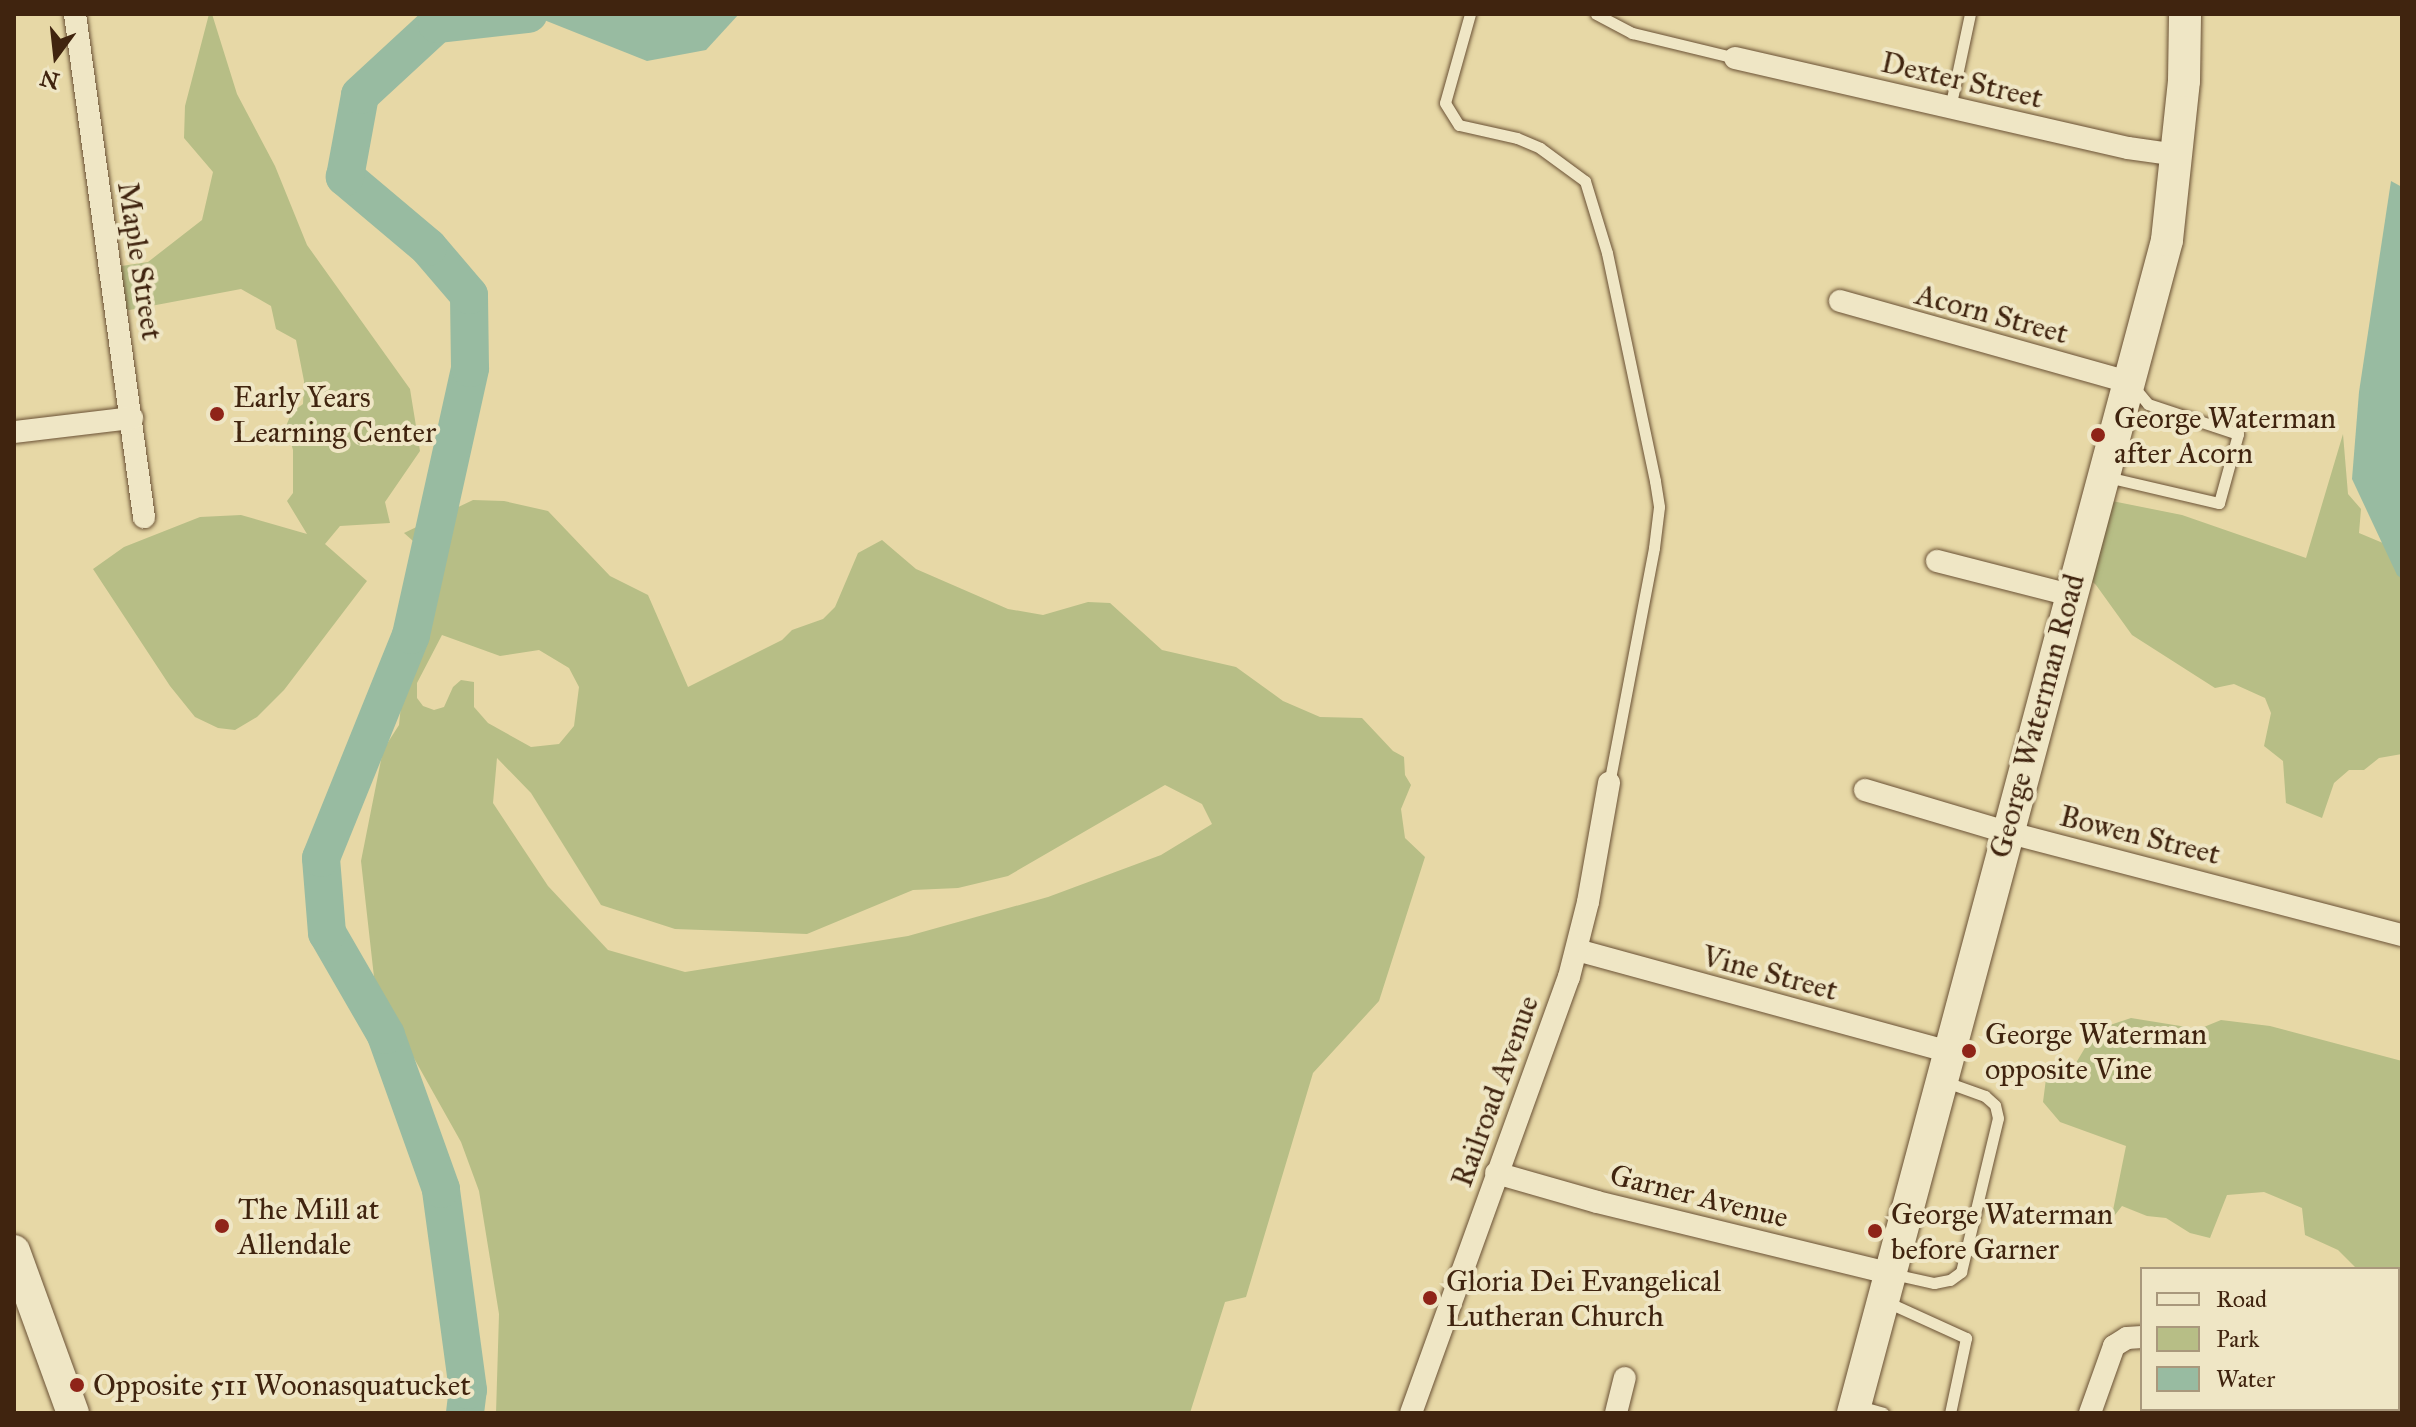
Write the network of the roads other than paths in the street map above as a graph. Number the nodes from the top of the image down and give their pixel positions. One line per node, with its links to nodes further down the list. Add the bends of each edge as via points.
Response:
1 (75, 14): 11 (street, Maple Street)
2 (1470, 14): 17 (lane, via 1445,103 1459,125 1540,148 1585,181 1607,253 1655,481 1659,507 1654,548)
3 (1596, 14): 6 (lane, via 1632,33)
4 (1970, 14): 7 (lane)
5 (2185, 14): 8 (main road, George Waterman Road)
6 (1735, 58): 7 (street, Dexter Street)
7 (1950, 108): 8 (street, Dexter Street)
8 (2177, 155): 10 (main road, George Waterman Road, via 2167,240)
9 (1840, 301): 10 (street, Acorn Street)
10 (2129, 382): 13 (main road, George Waterman Road); 13 (lane, via 2148,404 2238,434 2219,503)
11 (132, 418): 12 (street); 14 (street, Maple Street)
12 (14, 432)
13 (2102, 476): 16 (main road, George Waterman Road)
14 (144, 517)
15 (1937, 561): 16 (street)
16 (2070, 595): 19 (main road, George Waterman Road)
17 (1609, 783): 21 (street, Railroad Avenue)
18 (1865, 790): 19 (street, Bowen Street)
19 (2006, 832): 20 (street, Bowen Street); 22 (main road, George Waterman Road)
20 (2402, 935)
21 (1577, 950): 22 (street, Vine Street); 23 (street, Railroad Avenue)
22 (1945, 1067): 25 (main road, George Waterman Road); 25 (lane, via 1995,1105 1998,1118 1961,1272 1934,1283)
23 (1496, 1173): 25 (street, Garner Avenue); 30 (street, Railroad Avenue)
24 (14, 1251): 29 (main road)
25 (1885, 1286): 28 (main road, George Waterman Road); 32 (lane, via 1966,1338)
26 (2134, 1338): 33 (street, via 2114,1346)
27 (1625, 1378): 31 (street)
28 (1863, 1410)
29 (73, 1413)
30 (1411, 1413)
31 (1616, 1413)
32 (1950, 1413)
33 (2090, 1413)

